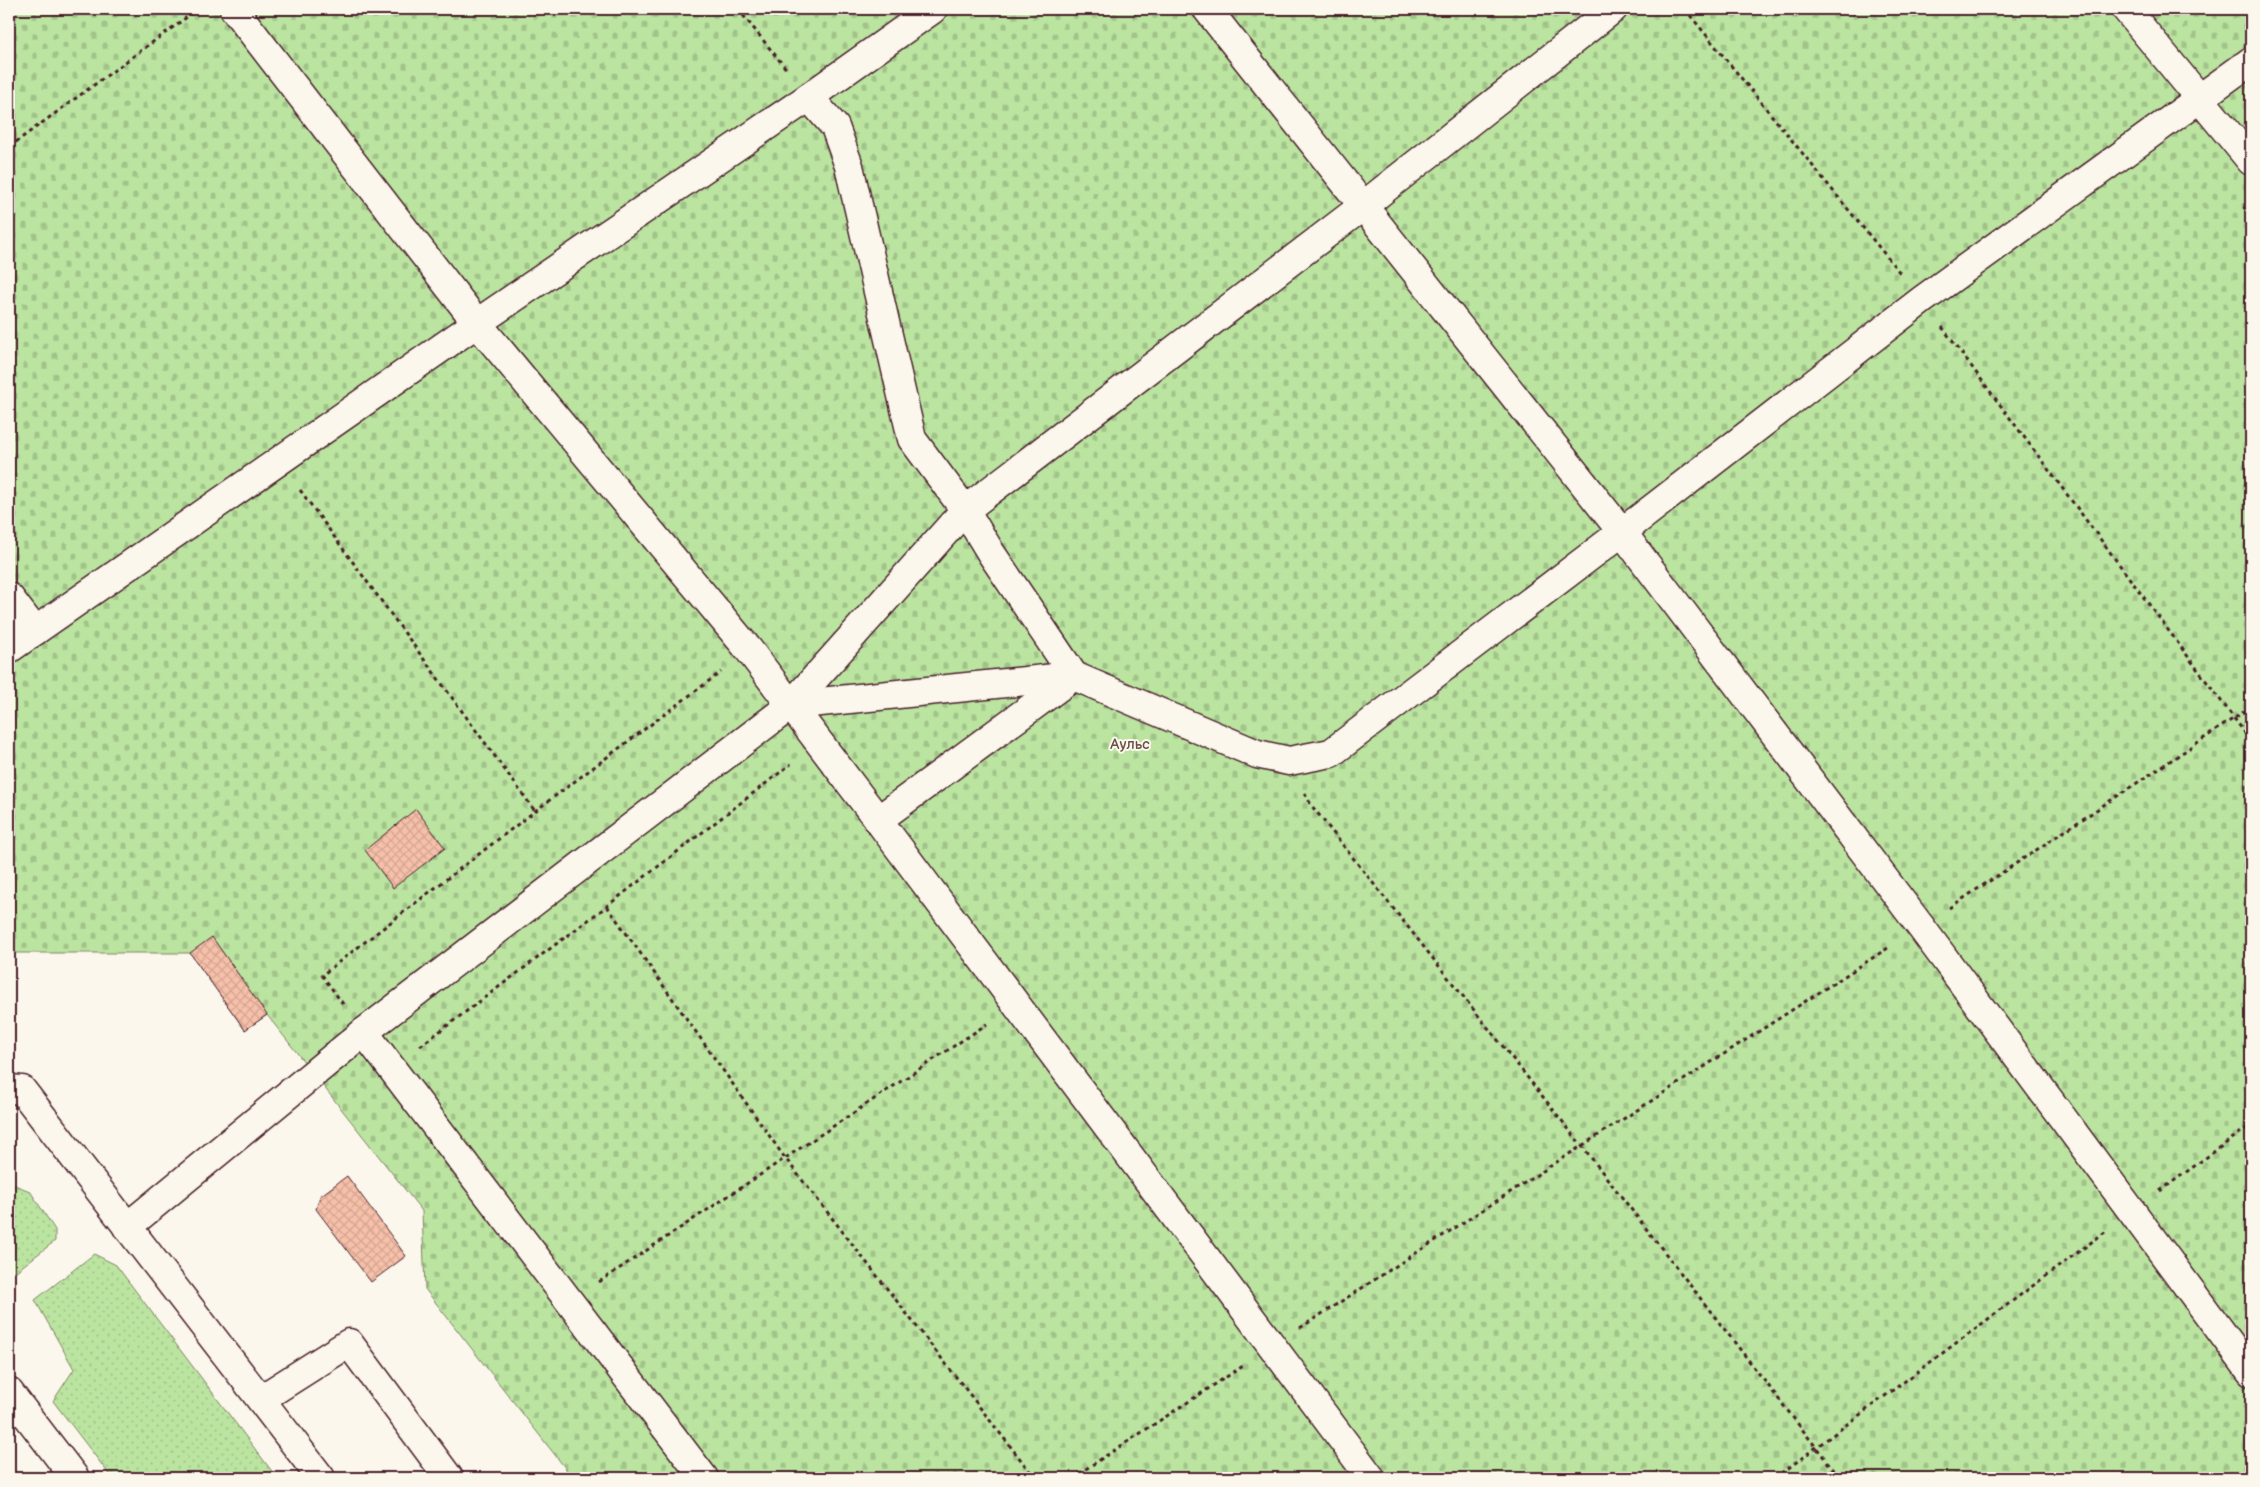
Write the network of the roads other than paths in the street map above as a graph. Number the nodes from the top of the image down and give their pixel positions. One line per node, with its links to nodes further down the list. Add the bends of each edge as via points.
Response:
1 (234, 9): 11 (street)
2 (933, 9): 7 (street)
3 (1208, 9): 10 (street)
4 (1613, 9): 10 (street)
5 (2126, 9): 8 (street)
6 (2251, 61): 8 (street)
7 (808, 97): 11 (street); 12 (street, via 835,127 848,166 912,439)
8 (2200, 98): 9 (street); 13 (street, via 1922,300)
9 (2251, 161)
10 (1363, 206): 12 (street); 13 (street)
11 (477, 323): 15 (street); 18 (street)
12 (965, 510): 17 (street); 18 (street)
13 (1622, 532): 17 (street, via 1331,753 1289,761 1257,754); 23 (street, via 1921,927)
14 (9, 598): 15 (street)
15 (35, 631): 16 (street)
16 (9, 648)
17 (1074, 676): 18 (street); 19 (street)
18 (791, 705): 19 (street); 20 (street)
19 (878, 820): 30 (street)
20 (364, 1032): 22 (street); 29 (street)
21 (9, 1089): 22 (street, via 22,1090)
22 (128, 1227): 25 (street)
23 (2251, 1372)
24 (9, 1392): 26 (street)
25 (261, 1399): 27 (street); 28 (street, via 349,1343)
26 (75, 1478)
27 (321, 1478)
28 (449, 1478)
29 (704, 1478)
30 (1371, 1478)

